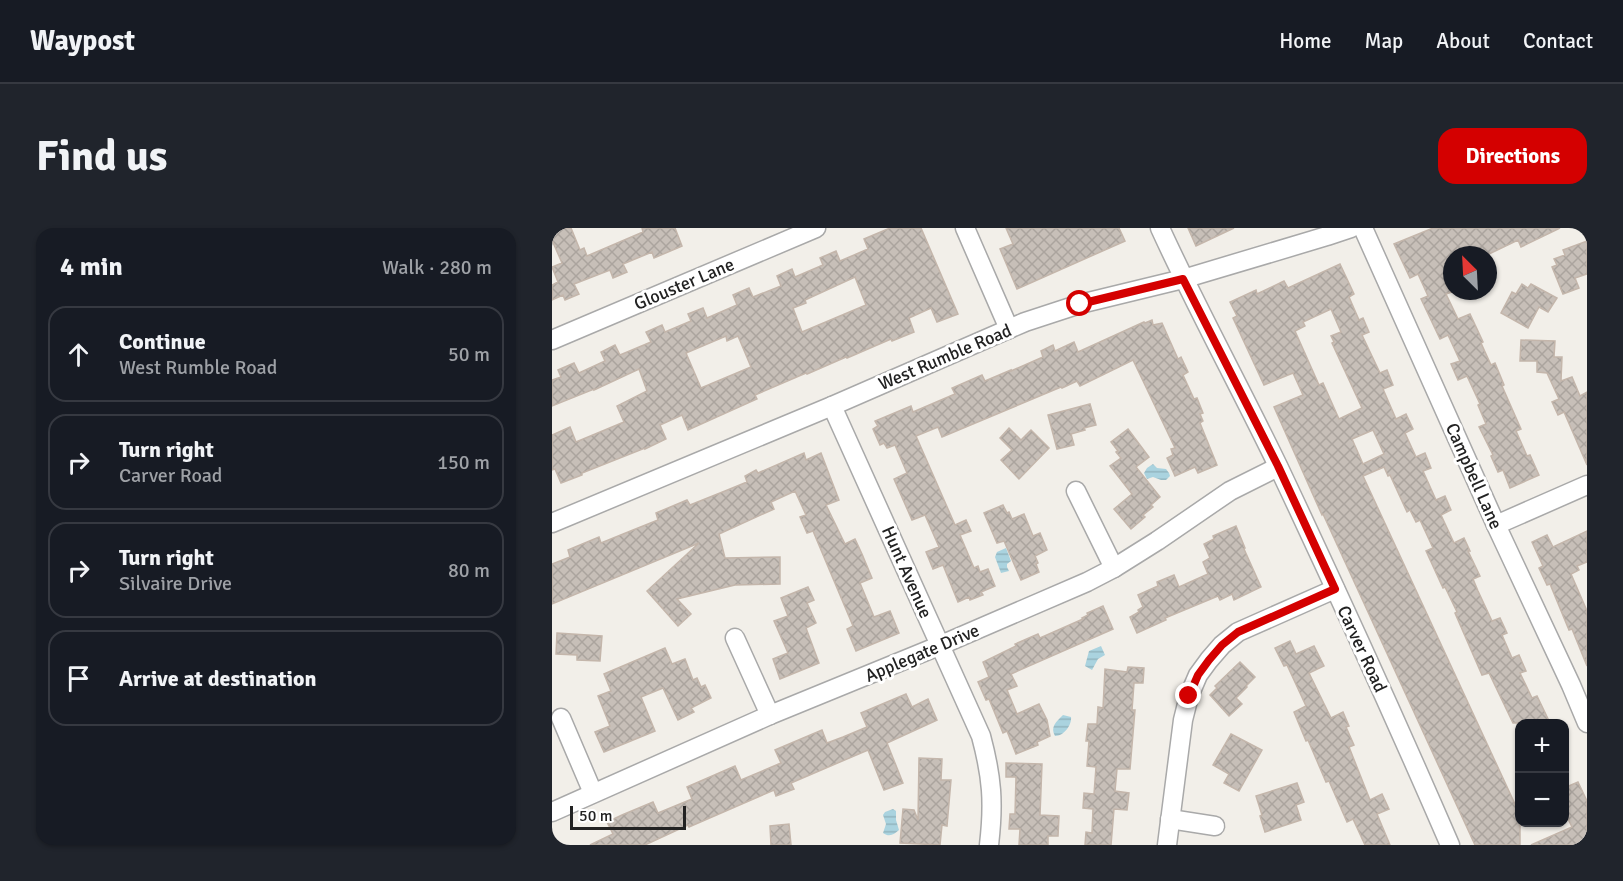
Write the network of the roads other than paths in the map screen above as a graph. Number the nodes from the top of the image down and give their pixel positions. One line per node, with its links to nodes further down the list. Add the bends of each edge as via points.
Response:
1 (816, 228): 6 (street, Glouster Lane)
2 (965, 228): 8 (street)
3 (1160, 228): 7 (street, Carver Road)
4 (1351, 228): 7 (street, West Rumble Road)
5 (1363, 228): 15 (street, Campbell Lane)
6 (779, 236): 9 (street, Glouster Lane)
7 (1183, 279): 8 (street, West Rumble Road, via 1080,304); 11 (street, Carver Road)
8 (1009, 329): 10 (street, West Rumble Road)
9 (552, 340)
10 (832, 406): 14 (street, West Rumble Road); 19 (street, Hunt Avenue)
11 (1278, 466): 16 (street, Applegate Drive, via 1230,490); 17 (street, Carver Road)
12 (1587, 485): 15 (street)
13 (1076, 491): 16 (street)
14 (552, 523)
15 (1496, 525): 20 (street, Campbell Lane)
16 (1114, 568): 19 (street, Applegate Drive)
17 (1335, 589): 26 (street, via 1238,632 1198,675 1183,720); 30 (street, Carver Road)
18 (735, 638): 21 (street)
19 (941, 645): 21 (street, Applegate Drive); 28 (street, Hunt Avenue, via 981,736 988,762 992,792)
20 (1579, 682): 23 (street, Campbell Lane)
21 (770, 715): 24 (street, Applegate Drive)
22 (561, 718): 24 (street)
23 (1587, 723)
24 (593, 793): 25 (street, Applegate Drive)
25 (552, 812)
26 (1170, 819): 27 (street); 29 (street)
27 (1215, 826)
28 (989, 845)
29 (1167, 845)
30 (1449, 845)

